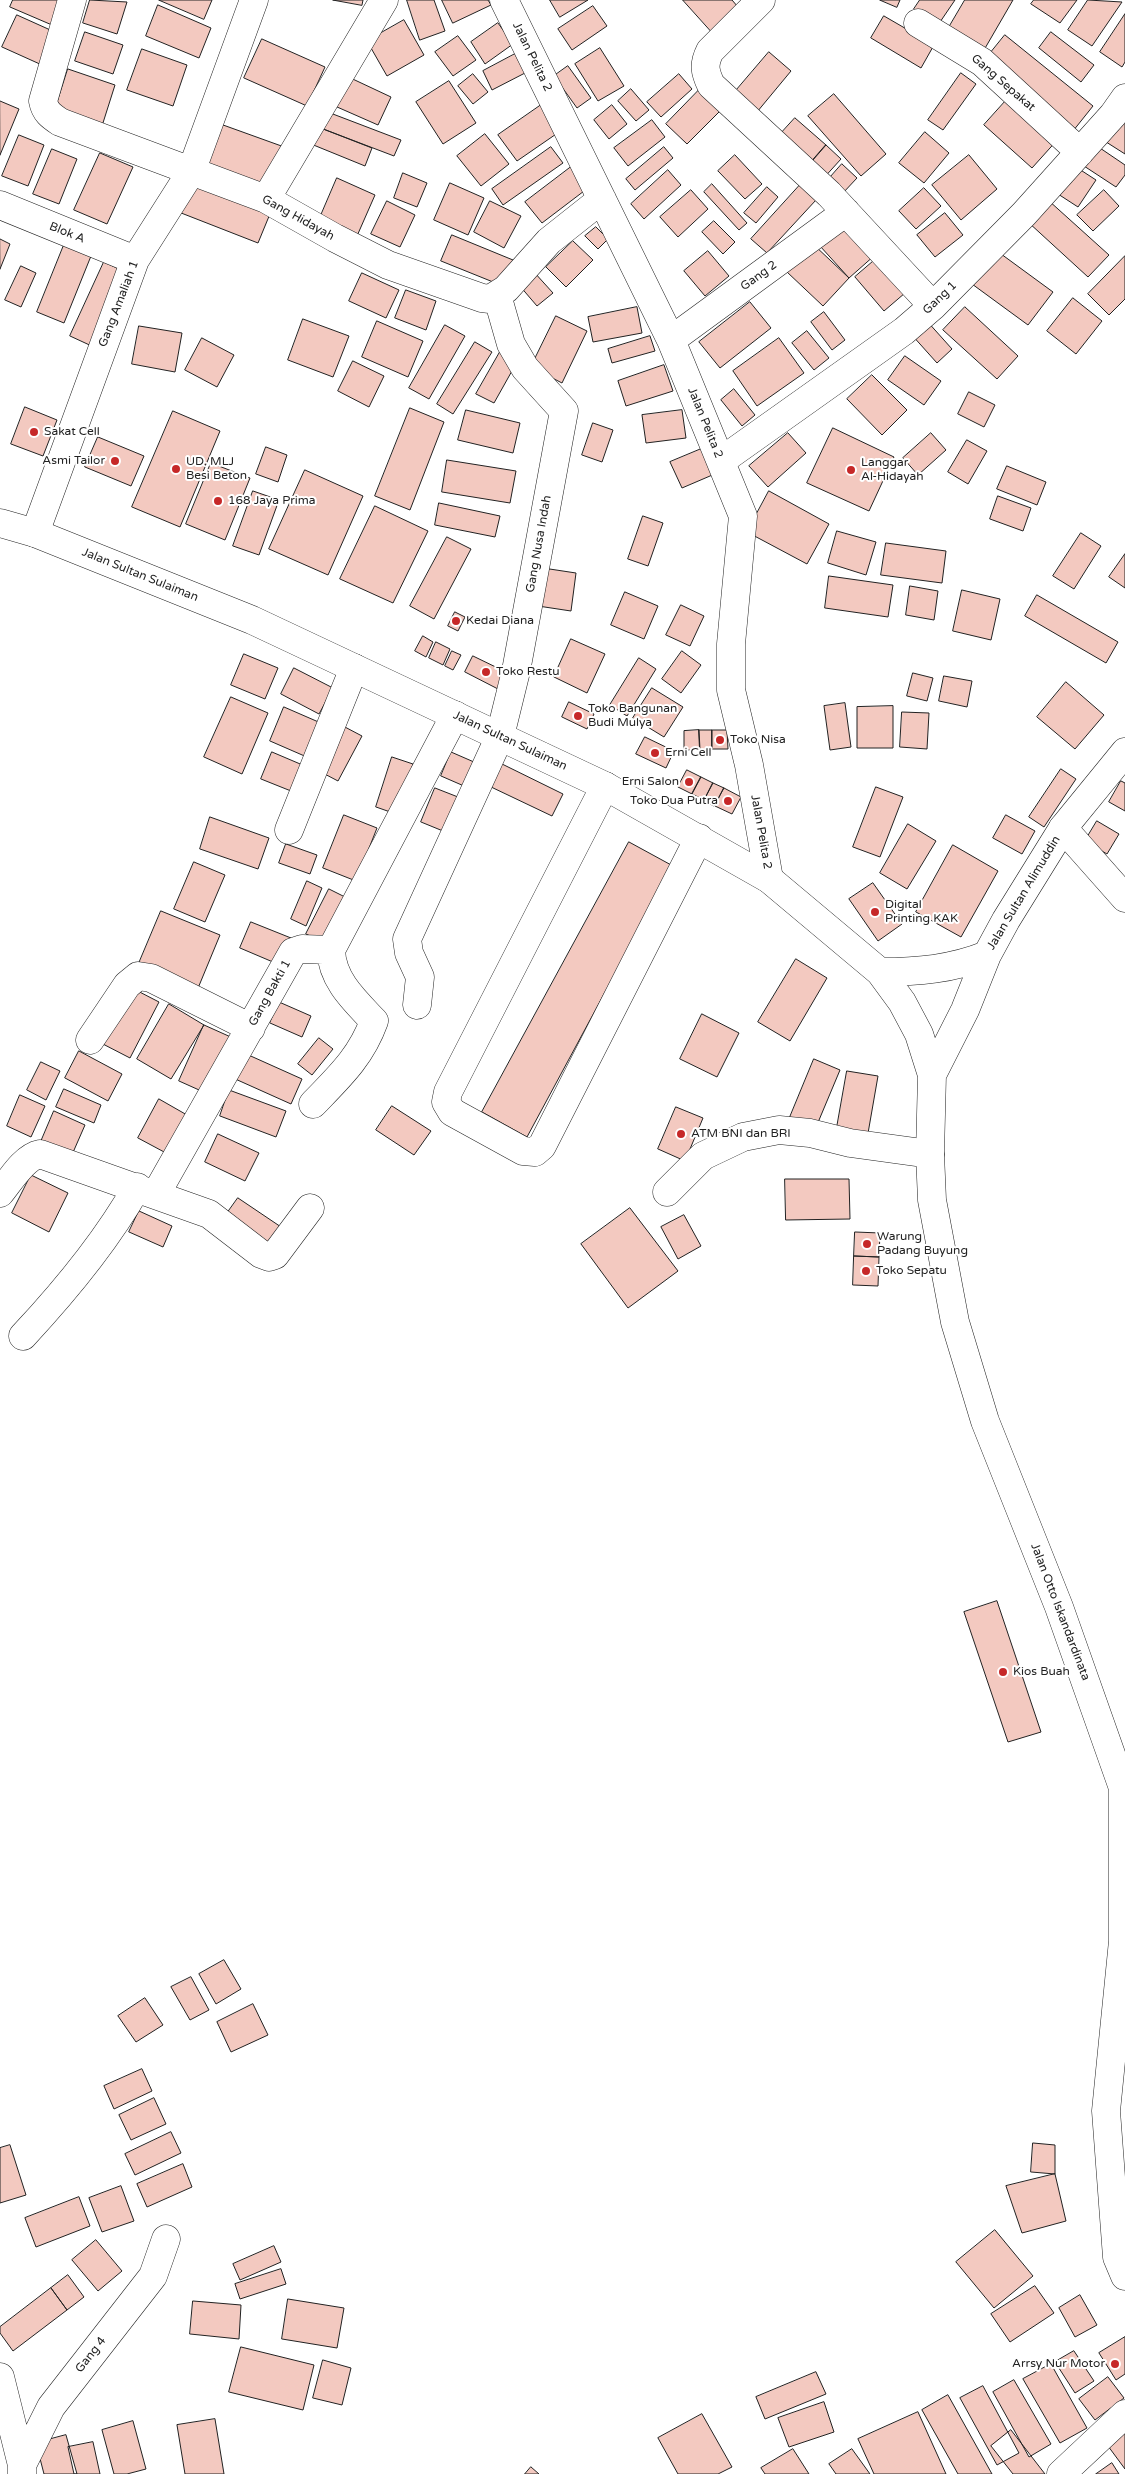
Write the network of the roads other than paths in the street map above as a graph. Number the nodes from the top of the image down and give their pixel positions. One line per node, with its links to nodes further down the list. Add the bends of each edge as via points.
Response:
1 (72, 0): 9 (street, Gang Hidayah, via 46,90 44,109 60,122)
2 (254, 0): 9 (street, Gang Amaliah 1)
3 (384, 0): 10 (street)
4 (504, 0): 11 (street, Jalan Pelita 2)
5 (761, 0): 13 (street, via 710,51 705,62 707,76 711,85)
6 (918, 23): 8 (street, Gang Sepakat, via 982,62)
7 (1125, 98): 8 (street, Gang 1)
8 (1080, 152): 16 (street, Gang 1)
9 (191, 172): 10 (street, Gang Hidayah); 14 (street, Gang Amaliah 1)
10 (266, 198): 15 (street, Gang Hidayah, via 388,266 482,298 490,299)
11 (602, 199): 15 (street, via 549,241); 17 (street, Jalan Pelita 2)
12 (0, 205): 14 (street, Blok A)
13 (846, 212): 16 (street); 17 (street, Gang 2)
14 (135, 260): 20 (street, Gang Amaliah 1)
15 (497, 295): 23 (street, Gang Nusa Indah, via 511,344 524,368 564,411 516,671)
16 (934, 306): 18 (street, Gang 1, via 904,331)
17 (671, 340): 18 (street, Jalan Pelita 2)
18 (721, 461): 29 (street, Jalan Pelita 2, via 743,516 731,644 731,690 749,765)
19 (0, 523): 20 (street, Jalan Sultan Sulaiman)
20 (35, 533): 21 (street, Jalan Sultan Sulaiman, via 252,620)
21 (354, 668): 22 (street, Jalan Sultan Sulaiman); 27 (street)
22 (455, 715): 23 (street, Jalan Sultan Sulaiman); 31 (street)
23 (500, 736): 25 (street, Jalan Sultan Sulaiman); 34 (street, Gang Nusa Indah, via 407,939 409,953 420,976)
24 (1125, 752): 26 (street, Jalan Sultan Alimuddin)
25 (605, 786): 28 (street, Jalan Sultan Sulaiman); 28 (street, via 448,1092 446,1102 452,1112 523,1151 535,1152 542,1146)
26 (1063, 828): 30 (street); 32 (street, Jalan Sultan Alimuddin)
27 (289, 830)
28 (699, 838): 29 (street, Jalan Sultan Sulaiman)
29 (769, 879): 33 (street, Jalan Sultan Sulaiman)
30 (1125, 898)
31 (331, 950): 35 (street, Gang Bakti 1, via 302,949 293,952); 38 (street, via 331,964 336,975 374,1021 366,1043)
32 (987, 955): 33 (street, via 935,970); 37 (street, Jalan Sultan Alimuddin, via 965,1010)
33 (880, 972): 37 (street, Jalan Sultan Sulaiman, via 902,1002 919,1034)
34 (417, 1005)
35 (251, 1028): 36 (street, via 151,978 138,976 127,985); 40 (street, Gang Bakti 1)
36 (90, 1040)
37 (932, 1075): 39 (street, Jalan Otto Iskandardinata)
38 (313, 1104)
39 (930, 1154): 41 (street, via 779,1130 743,1136 703,1156); 45 (street, Jalan Otto Iskandardinata, via 932,1200 944,1269 955,1322 982,1412 1059,1607 1123,1788)
40 (146, 1191): 42 (street, via 40,1154 24,1164); 43 (street, via 209,1214 269,1257 275,1255); 44 (street, Gang Bakti 1, via 122,1214 60,1295)
41 (667, 1192)
42 (0, 1193)
43 (310, 1208)
44 (23, 1336)
45 (1122, 1981): 47 (street, Jalan Otto Iskandardinata, via 1106,2111 1117,2257)
46 (166, 2239): 50 (street, Gang 4, via 153,2276 50,2407)
47 (1125, 2276)
48 (0, 2377): 50 (street)
49 (1125, 2414): 51 (street)
50 (22, 2469)
51 (1061, 2474)

